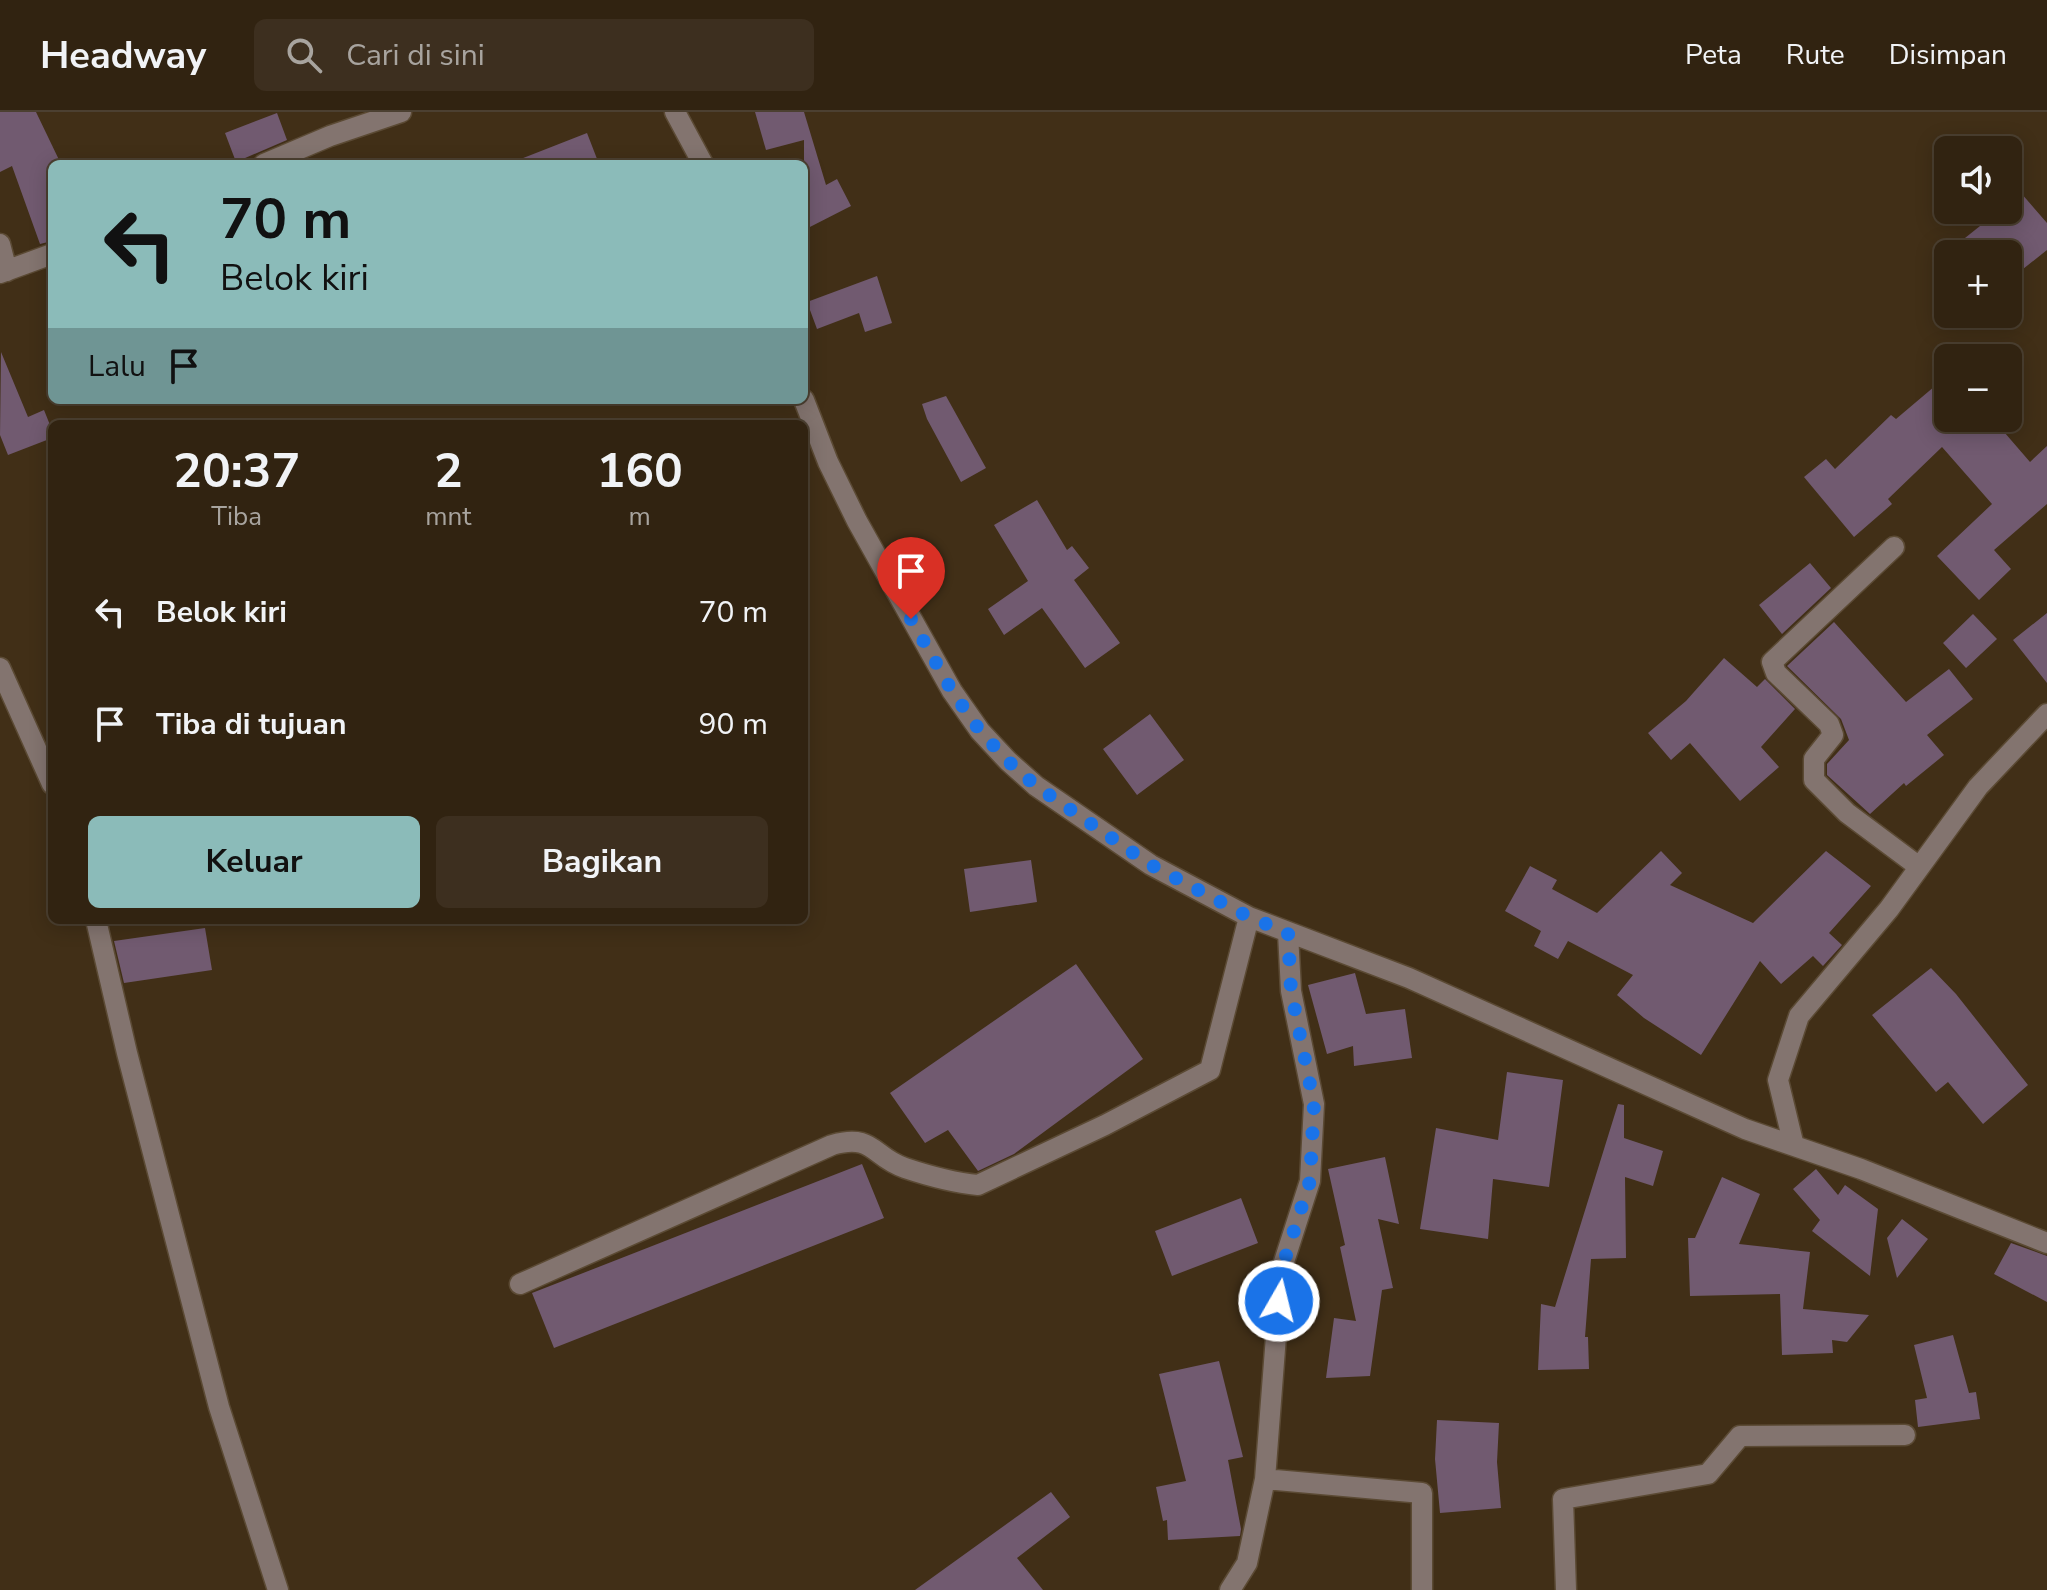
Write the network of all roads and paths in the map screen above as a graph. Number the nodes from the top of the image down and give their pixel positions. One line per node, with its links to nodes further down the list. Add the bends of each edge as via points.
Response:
1 (401, 112): 3 (street)
2 (675, 112): 4 (street)
3 (273, 160)
4 (701, 160)
5 (0, 244): 7 (street)
6 (48, 255): 7 (street)
7 (3, 272)
8 (806, 404): 14 (street, via 857,521 980,731 1036,786 1138,857)
9 (1894, 547): 13 (street, via 1772,662 1833,735 1814,759 1814,780 1847,813)
10 (0, 668): 12 (street)
11 (2047, 714): 13 (street, via 1978,787)
12 (48, 775)
13 (1918, 866): 17 (street, via 1889,909 1799,1016 1778,1080)
14 (1249, 917): 16 (street); 19 (street, via 1210,1070 1105,1125 978,1185 902,1167 867,1144 849,1140)
15 (97, 924): 22 (street, via 219,1407)
16 (1288, 933): 17 (street, via 1409,978 1745,1129); 21 (street, via 1291,991 1314,1104 1310,1181 1281,1271)
17 (1794, 1146): 18 (street)
18 (2047, 1243)
19 (520, 1284)
20 (1905, 1435): 25 (street, via 1740,1436 1708,1474 1563,1499)
21 (1265, 1479): 23 (street, via 1247,1563); 24 (street, via 1422,1493)
22 (278, 1590)
23 (1230, 1590)
24 (1422, 1590)
25 (1566, 1590)

